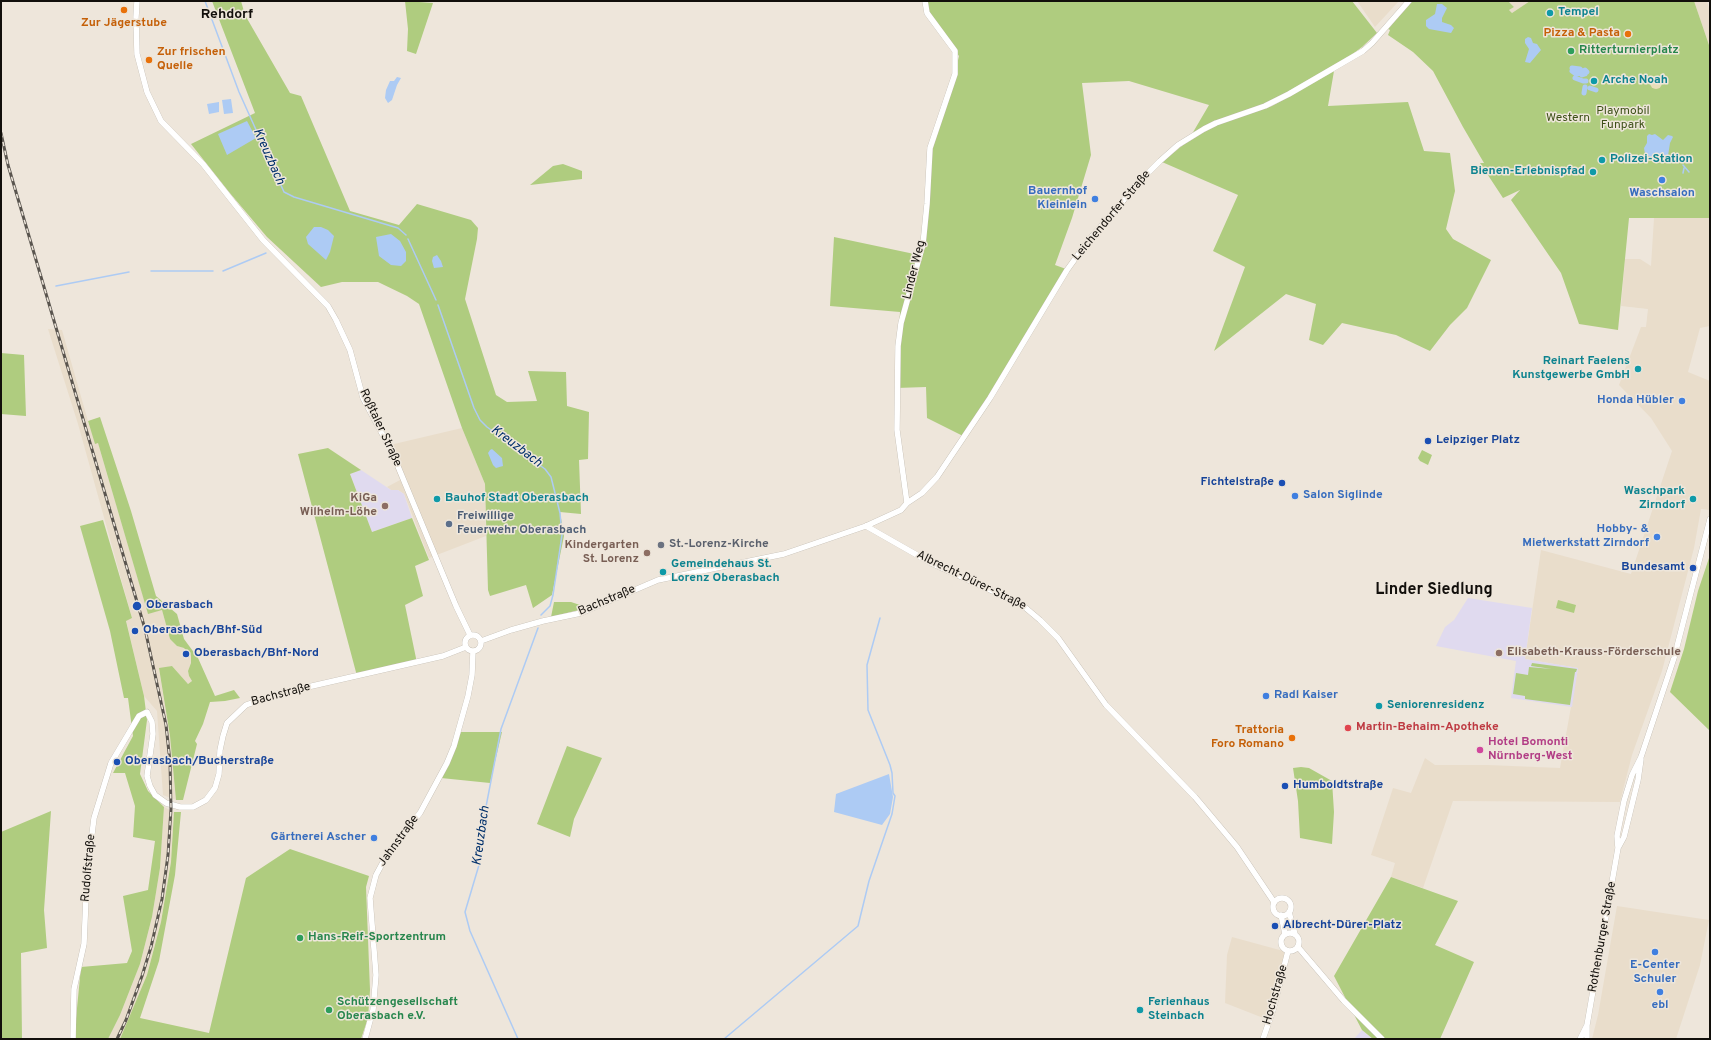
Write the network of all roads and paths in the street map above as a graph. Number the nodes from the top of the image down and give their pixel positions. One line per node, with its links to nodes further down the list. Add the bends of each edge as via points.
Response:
1 (137, 1): 7 (street, Roßtaler Straße, via 137,54 147,92 161,121 203,164 264,240 328,306 350,350 363,398 392,452)
2 (925, 1): 4 (street, Linder Weg, via 927,13 955,51 955,74 930,148 923,244 898,346 897,430)
3 (1409, 1): 4 (street, Leichendorfer Straße, via 1363,51 1265,106 1204,129 1178,145 1160,161 1088,241 990,398 937,477 922,494)
4 (907, 503): 6 (street, via 901,510)
5 (1710, 519): 19 (street, Rothenburger Straße, via 1674,658 1641,757 1624,837 1618,848)
6 (866, 526): 8 (street, Bachstraße, via 784,554 658,580 581,613 511,630); 12 (street, Albrecht-Dürer-Straße, via 932,562 1021,604 1035,616 1058,638 1106,705 1195,797 1236,847)
7 (470, 635): 8 (street, via 475,634); 9 (street, via 466,637)
8 (481, 642): 10 (street, via 477,650)
9 (466, 647): 10 (street); 11 (street, Bachstraße, via 436,658 277,694 246,705 227,723 222,736 219,774 215,788 206,800 193,807 166,803 155,795 150,786 147,776 153,734 152,722)
10 (473, 651): 21 (street, Jahnstraße, via 468,696 447,763 420,813 388,854 376,875 370,898 376,975 373,1010)
11 (147, 712): 20 (street, Rudolfstraße, via 135,720 111,763 94,818 87,874 84,944 74,989)
12 (1274, 902): 13 (street, via 1280,898 1287,899 1291,905); 14 (street, Albrecht-Dürer-Straße, via 1274,911)
13 (1289, 912): 14 (street); 16 (street)
14 (1280, 916): 15 (street)
15 (1285, 934): 16 (street); 18 (street, via 1281,944)
16 (1295, 934): 17 (street, via 1299,940)
17 (1298, 947): 18 (street, via 1294,951); 23 (street, via 1348,1006)
18 (1288, 951): 22 (street, Hochstraße)
19 (1587, 1025): 24 (street, Rothenburger Straße); 25 (street, Rothenburger Straße)
20 (72, 1039)
21 (365, 1039)
22 (1263, 1039)
23 (1382, 1039)
24 (1580, 1039)
25 (1587, 1039)

